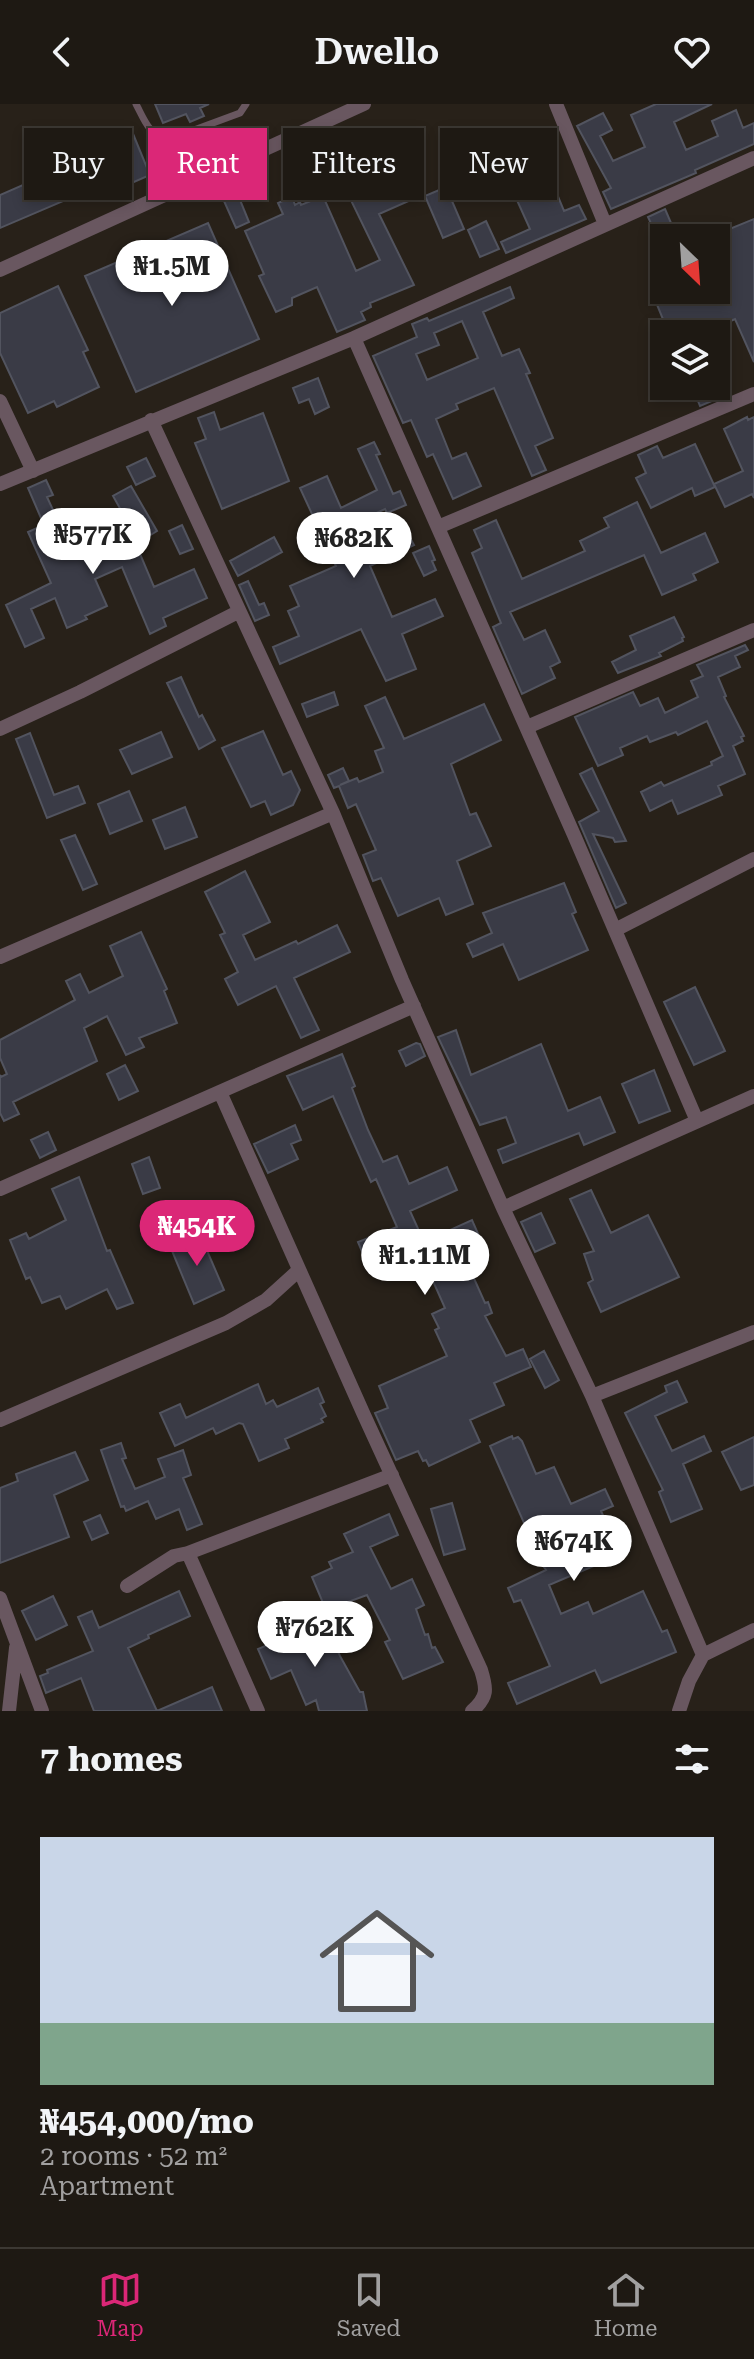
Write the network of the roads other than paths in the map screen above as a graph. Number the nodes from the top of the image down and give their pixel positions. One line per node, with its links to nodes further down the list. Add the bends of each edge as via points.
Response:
1 (136, 104): 2 (lane, via 148,127 167,140 240,113)
2 (246, 104)
3 (364, 104): 7 (street)
4 (556, 104): 6 (street)
5 (754, 158): 6 (street)
6 (605, 224): 8 (street)
7 (0, 270)
8 (354, 338): 11 (street); 14 (street)
9 (754, 394): 14 (street)
10 (0, 401): 12 (street)
11 (151, 420): 12 (street); 15 (street)
12 (33, 471): 13 (street)
13 (0, 484)
14 (438, 527): 17 (street)
15 (238, 612): 18 (street); 19 (street)
16 (754, 630): 17 (street)
17 (527, 727): 21 (street)
18 (0, 729)
19 (333, 813): 22 (street); 23 (street)
20 (754, 859): 21 (street)
21 (615, 930): 26 (street)
22 (0, 957)
23 (414, 1006): 24 (street); 28 (street)
24 (220, 1092): 27 (street); 29 (street)
25 (754, 1096): 26 (street)
26 (697, 1121): 28 (street)
27 (0, 1189)
28 (503, 1208): 31 (street)
29 (299, 1270): 32 (street, via 266,1300 226,1323); 33 (street)
30 (754, 1332): 31 (street)
31 (592, 1396): 39 (street)
32 (0, 1420)
33 (392, 1475): 34 (street); 43 (street, via 481,1670 487,1688 484,1700)
34 (188, 1553): 35 (street, via 174,1556); 42 (street)
35 (127, 1586)
36 (0, 1598): 38 (street)
37 (754, 1630): 39 (street)
38 (17, 1643): 40 (street); 41 (street)
39 (703, 1655): 44 (street)
40 (9, 1711)
41 (42, 1711)
42 (258, 1711)
43 (472, 1711)
44 (679, 1711)

